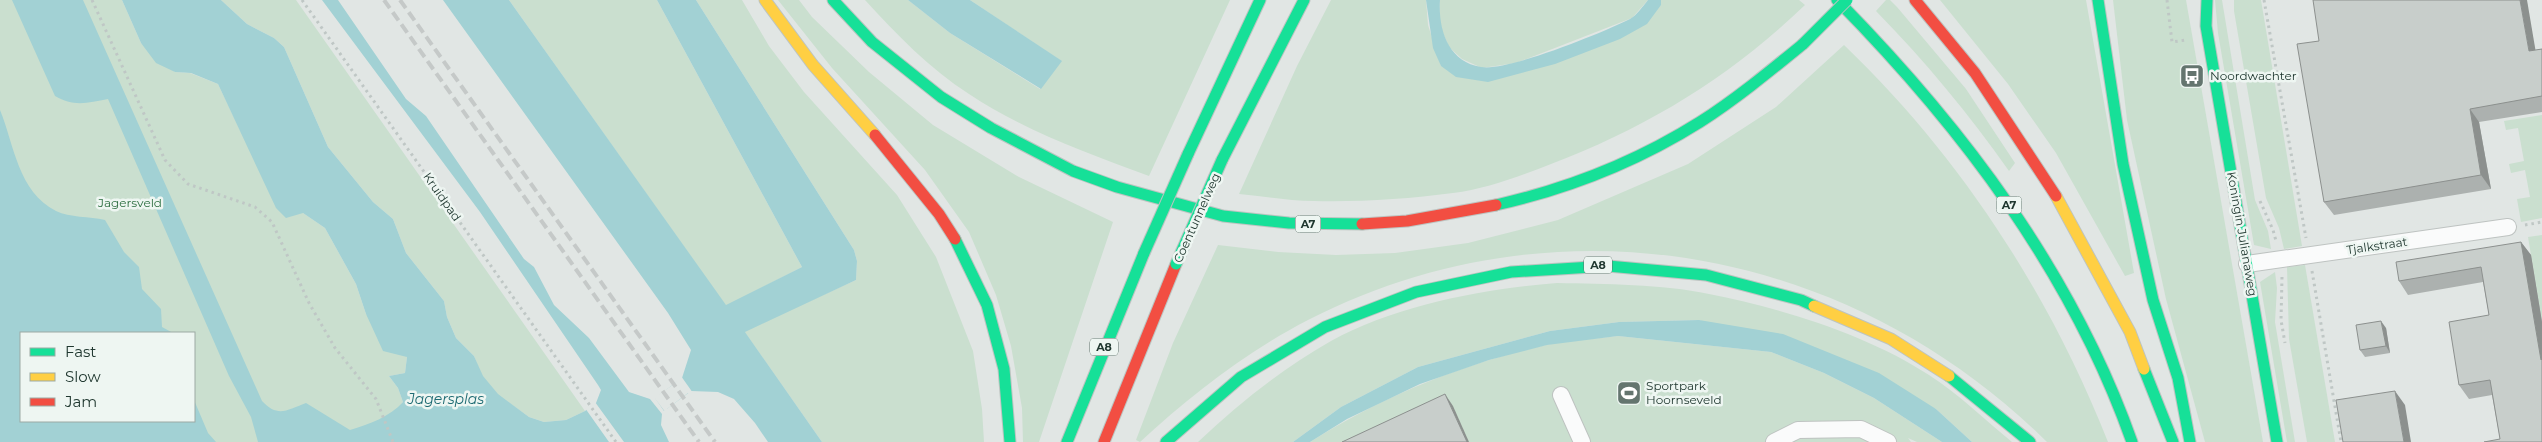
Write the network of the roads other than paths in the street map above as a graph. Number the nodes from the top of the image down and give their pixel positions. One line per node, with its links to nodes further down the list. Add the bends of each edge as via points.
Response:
1 (765, 0): 15 (main road, via 813,65 895,157 940,214 961,248 987,306 1004,369)
2 (833, 0): 6 (main road, A7, bridge, via 853,25 918,80 971,119 1061,166 1131,191 1228,217 1316,225 1398,223 1460,214 1512,203 1584,180 1686,131 1752,86 1803,44)
3 (1260, 0): 16 (main road, A8, bridge, via 1144,253)
4 (1304, 0): 17 (main road, Coentunnelweg, bridge, via 1222,160)
5 (1837, 0): 23 (main road, A7, via 1937,105 1982,163 2048,264 2075,314)
6 (1847, 0)
7 (1916, 0): 24 (main road, via 1975,73 2058,199 2130,332)
8 (2098, 0): 25 (main road, via 2123,164 2153,300 2178,378)
9 (2196, 0): 11 (main road, Koningin Julianaweg)
10 (2207, 0): 11 (main road, Koningin Julianaweg)
11 (2206, 26): 13 (main road, Koningin Julianaweg)
12 (2508, 227): 13 (street, Tjalkstraat)
13 (2247, 264): 26 (main road, Koningin Julianaweg)
14 (1561, 395): 19 (street)
15 (1010, 442)
16 (1067, 442)
17 (1104, 442)
18 (1166, 442): 22 (main road, A8, via 1242,377 1297,341 1352,314 1411,292 1462,279 1536,267 1594,264 1647,267 1751,284 1848,319 1892,340 1931,364 1987,404)
19 (1582, 442)
20 (1774, 442): 21 (street, via 1798,430 1861,429)
21 (1888, 442)
22 (2030, 442)
23 (2132, 442)
24 (2173, 442)
25 (2190, 442)
26 (2277, 442)

